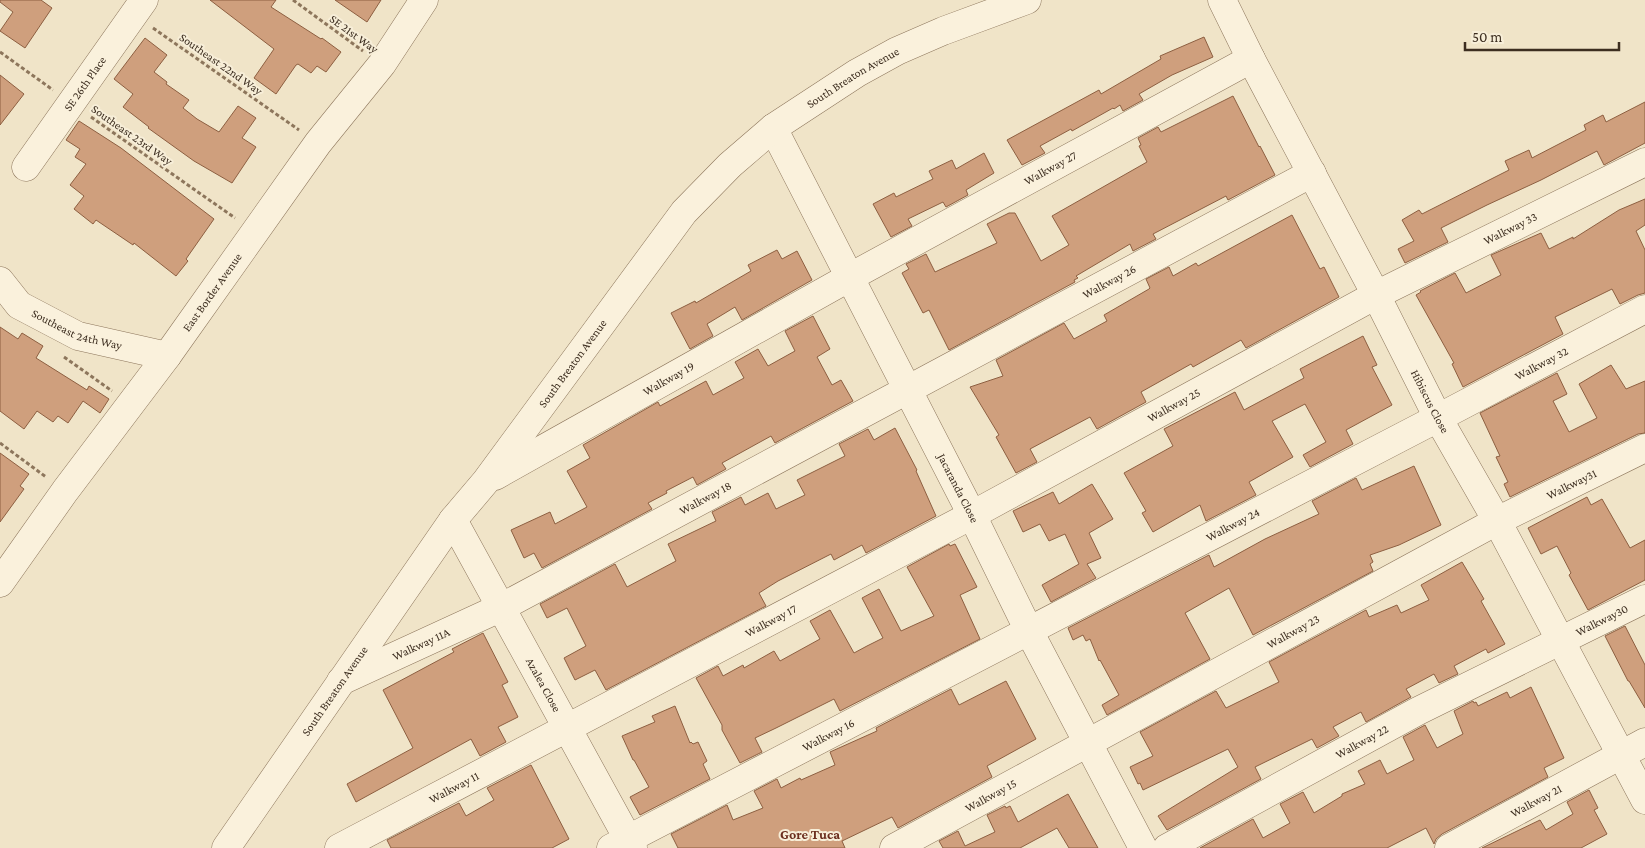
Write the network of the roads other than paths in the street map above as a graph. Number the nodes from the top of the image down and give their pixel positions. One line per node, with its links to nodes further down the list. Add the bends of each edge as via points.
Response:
1 (424, 0): 14 (street, East Border Avenue, via 382,64 318,143)
2 (1027, 0): 6 (street, South Breaton Avenue, via 898,50)
3 (1222, 0): 5 (street, Hibiscus Close)
4 (139, 7): 8 (street, SE 26th Place)
5 (1251, 59): 9 (street, Hibiscus Close); 10 (street, Walkway 27)
6 (773, 128): 10 (street, Jacaranda Close); 18 (street, South Breaton Avenue, via 730,165 684,212)
7 (1645, 162): 12 (street, Walkway 33)
8 (26, 167)
9 (1312, 173): 12 (street, Hibiscus Close); 15 (street, Walkway 26)
10 (850, 277): 15 (street, Jacaranda Close); 18 (street, Walkway 19)
11 (0, 281): 14 (street, Southeast 24th Way, via 19,305 78,336)
12 (1376, 295): 16 (street, Hibiscus Close); 19 (street, Walkway 25)
13 (1645, 309): 16 (street, Walkway 32)
14 (167, 356): 22 (street, East Border Avenue)
15 (908, 391): 19 (street, Jacaranda Close); 24 (street, Walkway 18)
16 (1438, 418): 21 (street, Hibiscus Close); 25 (street, Walkway 24)
17 (1645, 448): 21 (street, Walkway31)
18 (486, 480): 20 (street, South Breaton Avenue)
19 (972, 515): 25 (street, Jacaranda Close); 28 (street, Walkway 17)
20 (453, 520): 24 (street, Azalea Close); 27 (street, South Breaton Avenue)
21 (1497, 521): 26 (street, Hibiscus Close); 29 (street, Walkway 23)
22 (0, 583)
23 (1645, 599): 26 (street, Walkway30)
24 (502, 607): 27 (street, Walkway 11A); 28 (street, Azalea Close)
25 (1029, 631): 29 (street, Jacaranda Close); 32 (street, Walkway 16)
26 (1560, 642): 30 (street, Hibiscus Close); 37 (street, Walkway 22, via 1418,711)
27 (340, 682): 33 (street, South Breaton Avenue)
28 (568, 727): 32 (street, Azalea Close); 34 (street, Walkway 11)
29 (1088, 742): 35 (street, Walkway 15); 36 (street, Jacaranda Close)
30 (1633, 748): 31 (street, Hibiscus Close); 38 (street, Walkway 21)
31 (1645, 800)
32 (624, 845)
33 (226, 848)
34 (339, 848)
35 (894, 848)
36 (1143, 848)
37 (1167, 848)
38 (1449, 848)

